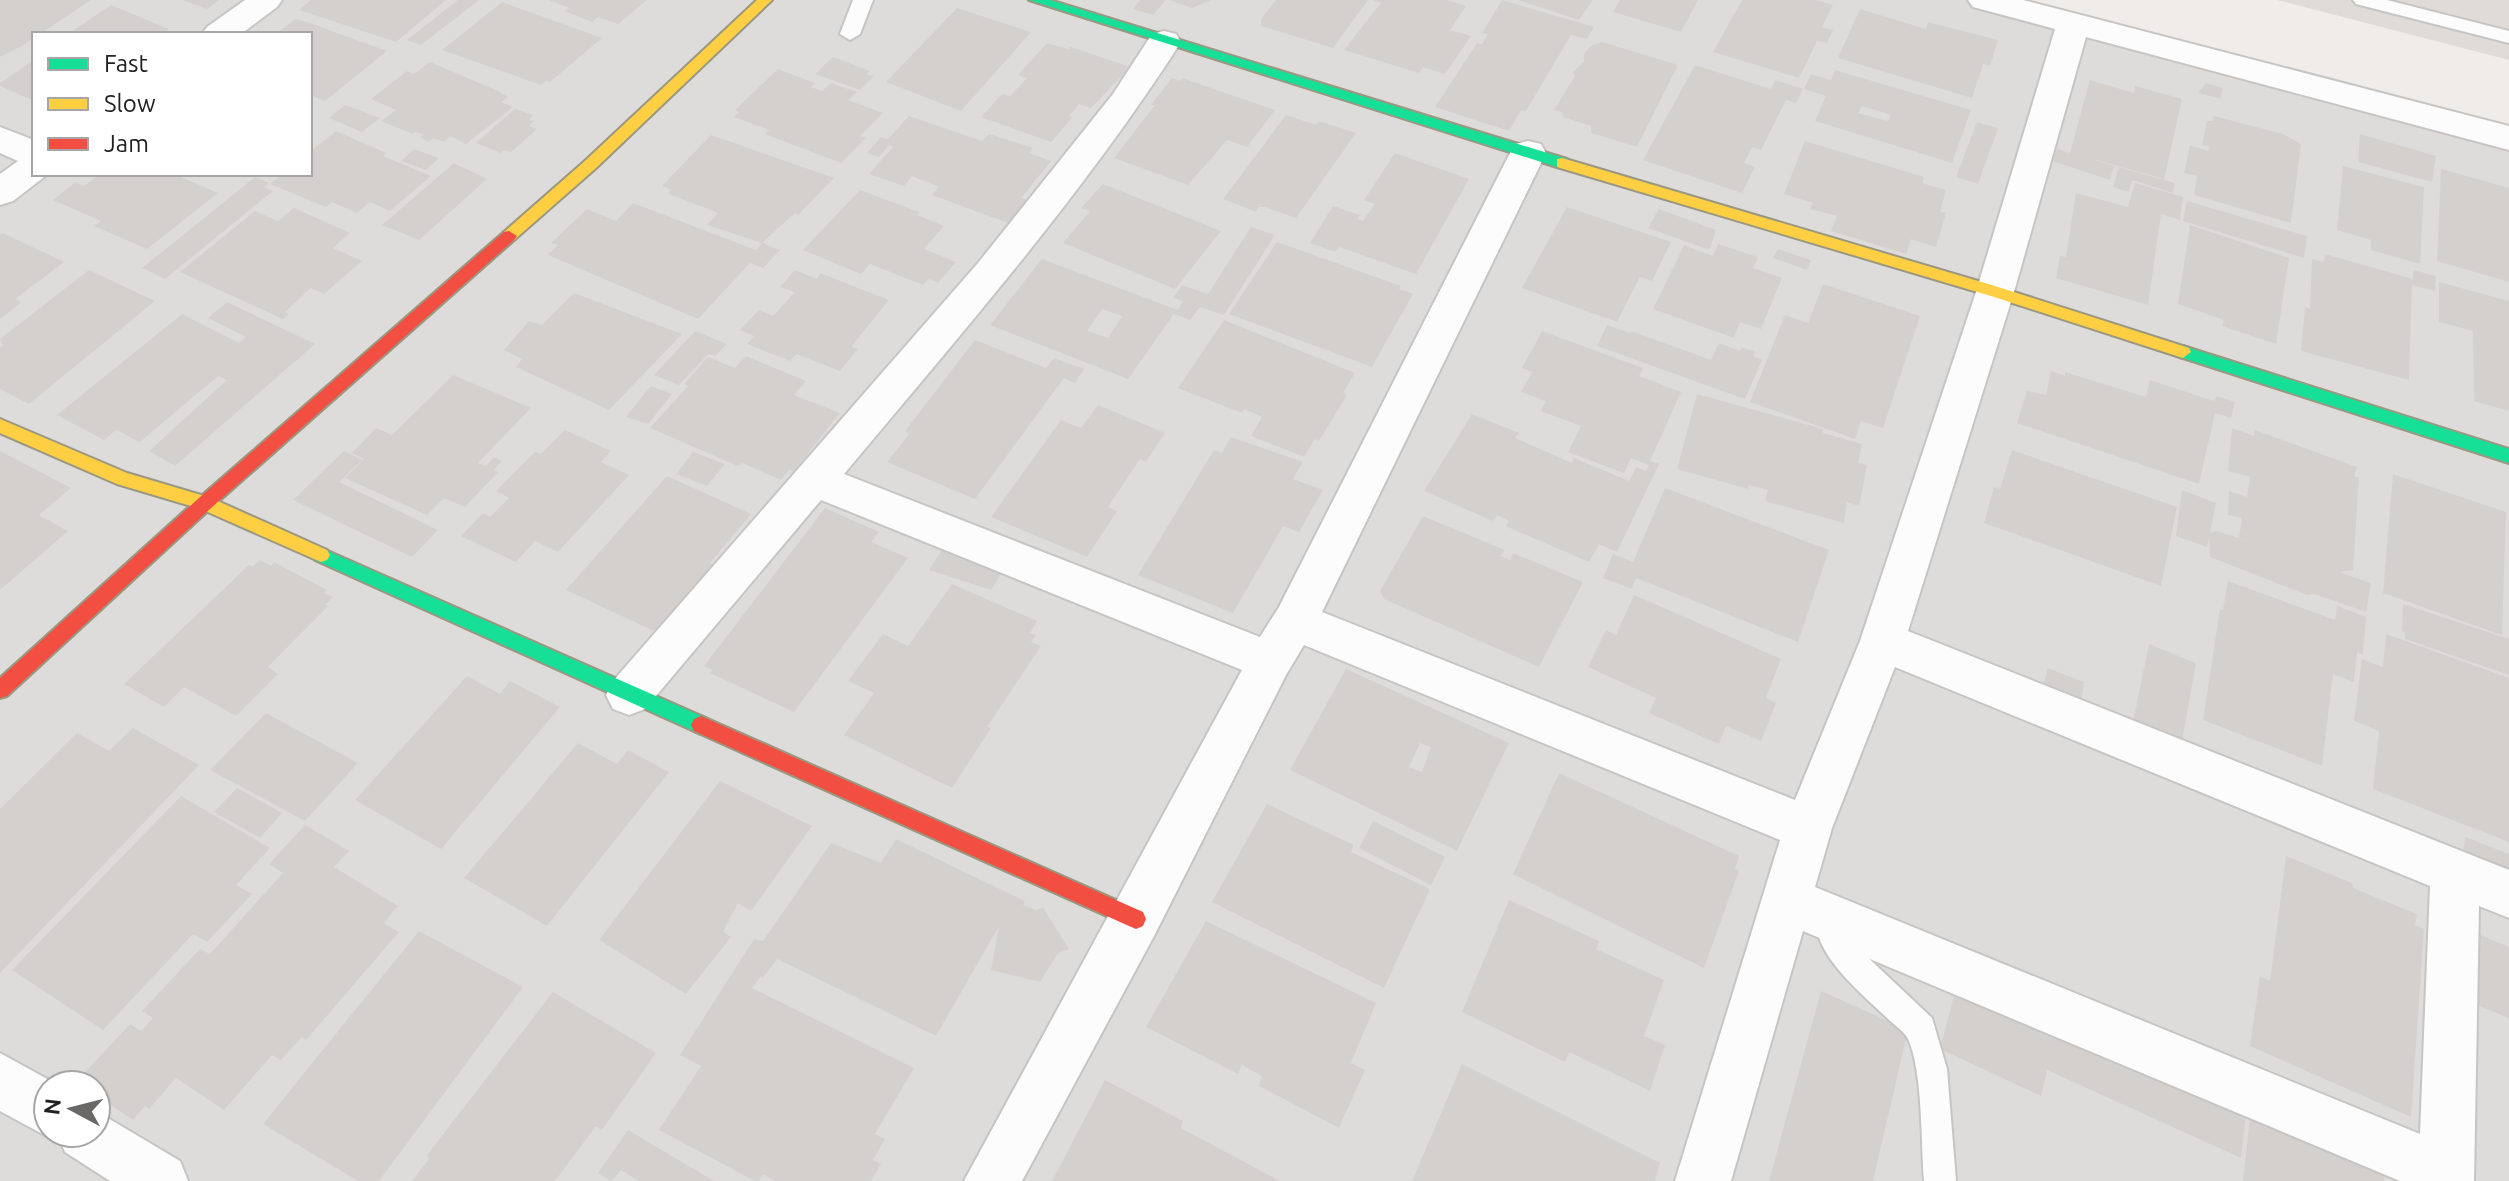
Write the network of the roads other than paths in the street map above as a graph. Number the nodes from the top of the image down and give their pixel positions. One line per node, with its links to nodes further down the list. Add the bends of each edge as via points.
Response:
1 (266, 0): 8 (street)
2 (765, 0): 22 (street, via 591,164)
3 (863, 0): 9 (lane)
4 (1036, 0): 11 (street)
5 (1984, 0): 7 (street)
6 (2363, 0): 10 (lane)
7 (2073, 24): 12 (street); 18 (street)
8 (222, 32)
9 (850, 34)
10 (2509, 37)
11 (1164, 42): 15 (street); 21 (street, via 1125,102 991,273)
12 (2509, 138)
13 (0, 139): 14 (street)
14 (32, 153)
15 (1528, 153): 18 (street); 23 (street)
16 (32, 168): 17 (street)
17 (0, 192)
18 (1995, 292): 20 (street); 24 (street)
19 (0, 426): 22 (street, via 123,479)
20 (2509, 456)
21 (815, 480): 25 (street); 27 (street)
22 (205, 503): 26 (street); 27 (street)
23 (1295, 621): 25 (street); 28 (street)
24 (1882, 641): 28 (street); 29 (street, via 2280,799)
25 (1270, 661): 32 (street)
26 (0, 690)
27 (629, 695): 32 (street)
28 (1808, 828): 31 (street)
29 (2455, 875): 30 (street); 36 (street)
30 (2509, 894)
31 (1808, 908): 36 (street); 39 (street); 40 (lane, via 1850,962 1921,1029 1931,1069)
32 (1136, 919): 38 (street)
33 (0, 1080): 34 (street)
34 (32, 1100)
35 (107, 1149): 37 (street)
36 (2446, 1177)
37 (148, 1178)
38 (992, 1181)
39 (1703, 1181)
40 (1940, 1181)

